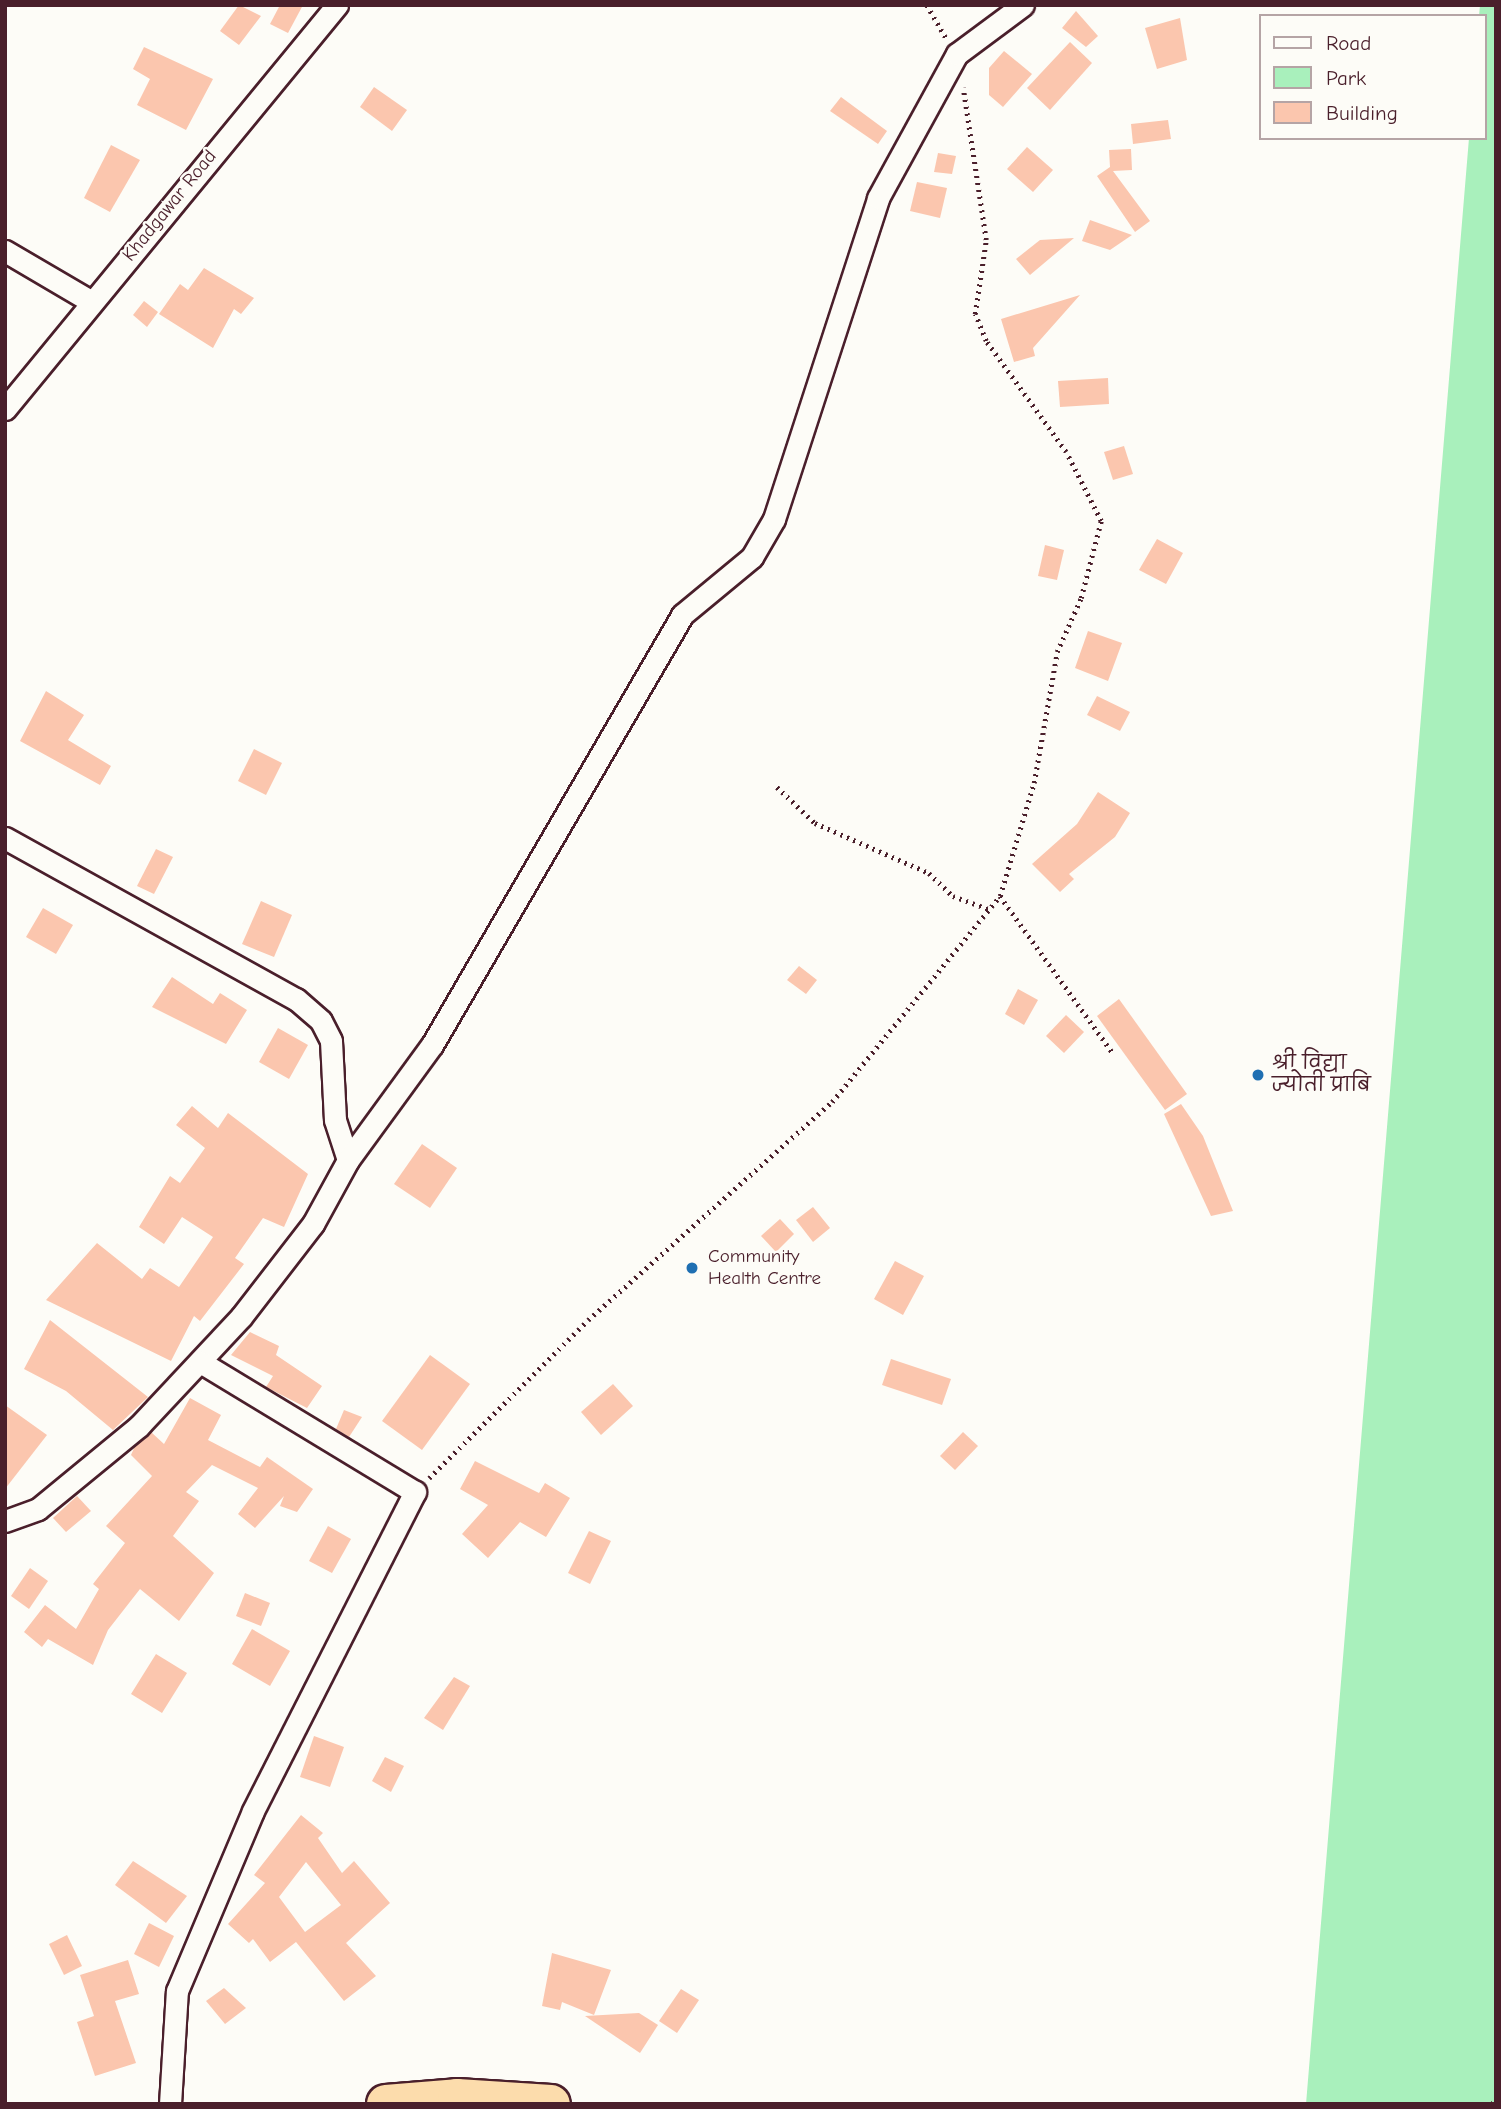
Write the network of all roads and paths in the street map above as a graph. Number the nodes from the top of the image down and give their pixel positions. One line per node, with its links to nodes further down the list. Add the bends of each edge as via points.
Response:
1 (337, 5): 6 (street, Khadgawar Road)
2 (927, 5): 4 (path)
3 (1023, 5): 4 (street)
4 (957, 54): 10 (path, via 986,240 975,314 986,341 1066,452 1101,521 1081,598 1057,652 1034,783); 13 (street, via 878,198 774,519 752,557 682,615 432,1045)
5 (5, 251): 6 (street)
6 (92, 302): 7 (street, Khadgawar Road)
7 (5, 410)
8 (777, 787): 11 (path, via 815,822 929,873 953,896)
9 (5, 838): 13 (street, via 296,999 321,1021 331,1041 335,1120)
10 (1000, 896): 11 (path); 12 (path)
11 (989, 909): 15 (path, via 832,1102 589,1320)
12 (1112, 1052)
13 (348, 1160): 14 (street, via 313,1224)
14 (200, 1362): 15 (street); 16 (street, via 82,1474 38,1509)
15 (415, 1493): 18 (street, via 253,1811 177,1991)
16 (5, 1521)
17 (1496, 2099): 21 (path)
18 (170, 2104)
19 (386, 2104): 20 (highway, via 457,2098)
20 (551, 2104)
21 (1492, 2104)

